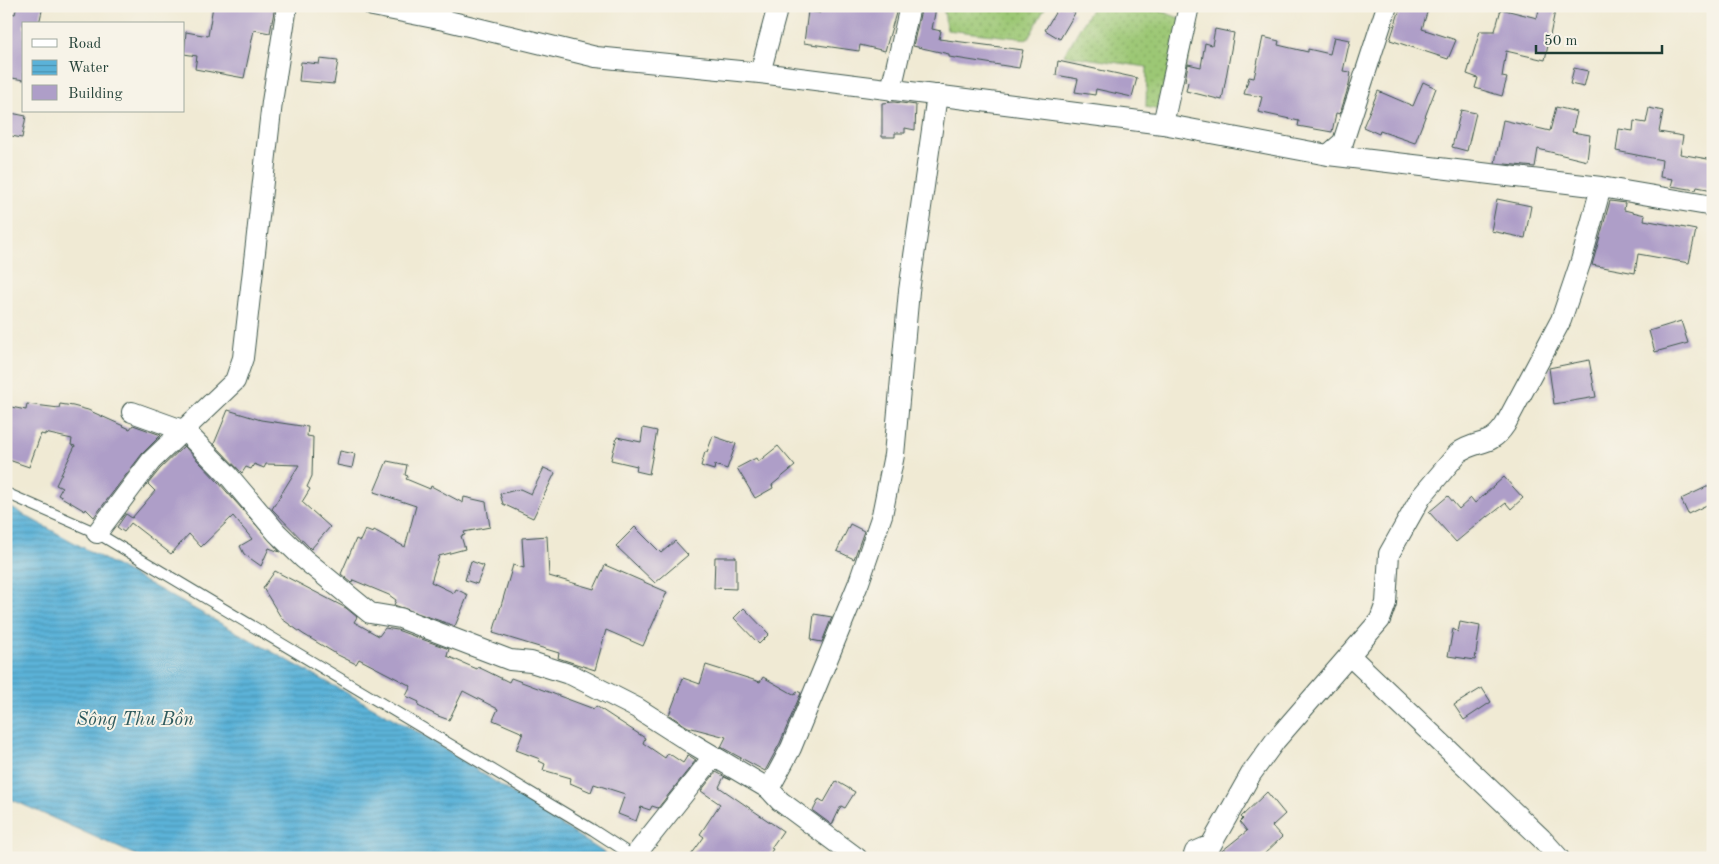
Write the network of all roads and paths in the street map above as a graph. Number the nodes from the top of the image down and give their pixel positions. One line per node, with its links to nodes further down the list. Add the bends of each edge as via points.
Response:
1 (287, 6): 15 (street, via 272,102 243,358 235,381)
2 (373, 6): 7 (street, via 596,57)
3 (778, 6): 7 (street)
4 (910, 6): 8 (street)
5 (1189, 6): 10 (street)
6 (1387, 6): 11 (street, via 1343,142)
7 (760, 73): 8 (street)
8 (891, 90): 9 (street)
9 (937, 96): 10 (street); 20 (street, via 909,291 894,455 882,514 859,582 791,748)
10 (1163, 124): 11 (street)
11 (1328, 155): 12 (street)
12 (1601, 187): 13 (street); 18 (street, via 1561,320 1505,425 1497,437 1465,448 1458,454 1421,497 1389,554 1384,612)
13 (1713, 206)
14 (132, 412): 15 (street)
15 (185, 431): 17 (street, via 151,462); 19 (street, via 277,533 370,613 400,618 510,660 530,662 572,675 637,708)
16 (6, 493): 17 (lane)
17 (96, 533): 21 (lane)
18 (1349, 655): 23 (street, via 1275,741 1211,845 1195,852); 24 (street)
19 (714, 757): 20 (street); 21 (street)
20 (769, 789): 22 (street, via 780,801)
21 (634, 857)
22 (857, 858)
23 (1193, 858)
24 (1559, 858)

